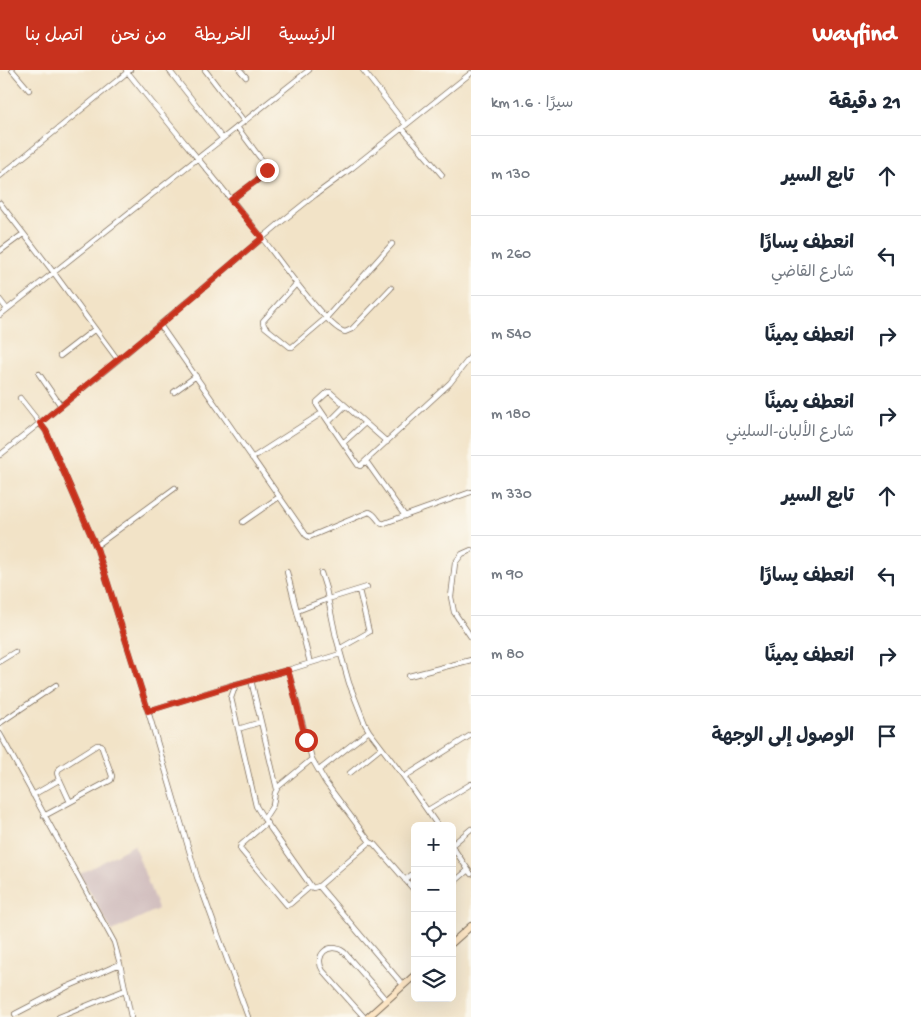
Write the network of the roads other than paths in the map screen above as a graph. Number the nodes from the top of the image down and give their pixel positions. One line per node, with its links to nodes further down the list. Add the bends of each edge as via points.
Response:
1 (12, 70): 10 (street)
2 (169, 70): 14 (street)
3 (205, 70): 11 (street)
4 (240, 70): 9 (street)
5 (309, 70): 11 (street)
6 (128, 71): 15 (street); 16 (street)
7 (366, 71): 13 (street)
8 (471, 73): 13 (street)
9 (246, 77)
10 (29, 90)
11 (244, 121): 12 (street)
12 (237, 127): 14 (street); 18 (street, via 267,167 265,174)
13 (404, 127): 17 (street); 21 (street)
14 (222, 138): 15 (street)
15 (197, 158): 18 (street); 24 (street)
16 (0, 176)
17 (442, 176)
18 (231, 200): 21 (street)
19 (0, 203): 20 (street)
20 (23, 234): 23 (street); 24 (street)
21 (262, 238): 25 (street); 31 (street)
22 (392, 244): 30 (street)
23 (0, 251)
24 (54, 273): 28 (street); 32 (street)
25 (297, 283): 30 (street); 30 (street, via 264,317 265,327 292,347)
26 (391, 288): 30 (street, via 349,331 342,332)
27 (0, 300): 28 (street)
28 (7, 309): 29 (street)
29 (0, 315)
30 (326, 318)
31 (160, 325): 35 (street); 37 (street)
32 (95, 329): 33 (street); 35 (street)
33 (60, 356)
34 (471, 356): 46 (street, via 456,377)
35 (118, 360): 40 (street)
36 (39, 374): 40 (street)
37 (196, 376): 38 (street); 49 (street)
38 (174, 392)
39 (20, 398): 44 (street)
40 (61, 406): 44 (street)
41 (345, 406): 42 (street, via 328,392 317,402); 43 (street); 45 (street)
42 (322, 413): 43 (street); 49 (street)
43 (329, 422): 47 (street)
44 (40, 423): 48 (street); 56 (street)
45 (365, 423): 46 (street); 47 (street)
46 (387, 442): 50 (street)
47 (344, 443): 50 (street, via 358,465)
48 (0, 455)
49 (252, 458): 53 (street)
50 (366, 461): 54 (street)
51 (175, 488): 56 (street)
52 (471, 492): 54 (street)
53 (279, 497): 54 (street, via 309,536 369,512 382,524); 55 (street)
54 (405, 516)
55 (243, 522)
56 (96, 546): 75 (street)
57 (471, 550): 64 (street, via 462,554 456,563 451,597 454,612)
58 (287, 572): 63 (street)
59 (321, 573): 62 (street)
60 (367, 588): 61 (street)
61 (359, 590): 62 (street); 65 (street, via 369,632)
62 (328, 600): 63 (street); 65 (street)
63 (297, 611): 69 (street)
64 (471, 637)
65 (340, 651): 69 (street); 79 (street)
66 (15, 652): 68 (street)
67 (471, 660): 71 (street)
68 (0, 661)
69 (310, 663): 70 (street)
70 (288, 670): 72 (street); 84 (street)
71 (409, 676)
72 (251, 680): 73 (street); 77 (street)
73 (236, 684): 75 (street); 78 (street, via 231,698)
74 (56, 685): 76 (street)
75 (148, 711): 117 (street, via 197,877)
76 (0, 722)
77 (261, 722): 78 (street); 89 (street)
78 (238, 729): 94 (street, via 256,806)
79 (369, 731): 83 (street); 85 (street)
80 (0, 734): 90 (street)
81 (471, 735): 87 (street)
82 (101, 745): 90 (street, via 58,769 59,780); 91 (street, via 111,780); 91 (street, via 57,772)
83 (381, 748): 86 (street); 87 (street)
84 (312, 759): 85 (street); 89 (street)
85 (318, 770): 97 (street)
86 (350, 773)
87 (404, 777): 92 (street)
88 (471, 784): 92 (street)
89 (276, 789): 94 (street)
90 (33, 795): 93 (street)
91 (70, 802): 93 (street)
92 (428, 810): 95 (street)
93 (44, 816): 109 (street, via 114,942)
94 (265, 821): 104 (street); 104 (street, via 240,847 241,850 287,905)
95 (436, 822)
96 (471, 829): 98 (street)
97 (370, 842): 102 (street); 105 (street)
98 (456, 842)
99 (456, 852): 100 (street)
100 (470, 872): 103 (street)
101 (411, 875): 102 (street)
102 (405, 880): 106 (street)
103 (456, 881)
104 (311, 886): 105 (street)
105 (319, 886): 111 (street)
106 (411, 887)
107 (471, 926): 108 (main road)
108 (456, 937)
109 (120, 964): 112 (street); 114 (street)
110 (411, 978): 111 (main road)
111 (403, 985): 113 (main road)
112 (125, 990): 115 (street); 116 (street)
113 (386, 1000): 118 (main road); 118 (street, via 340,948 324,951 319,960 323,971)
114 (15, 1014)
115 (58, 1017)
116 (130, 1017)
117 (248, 1017)
118 (366, 1017)

